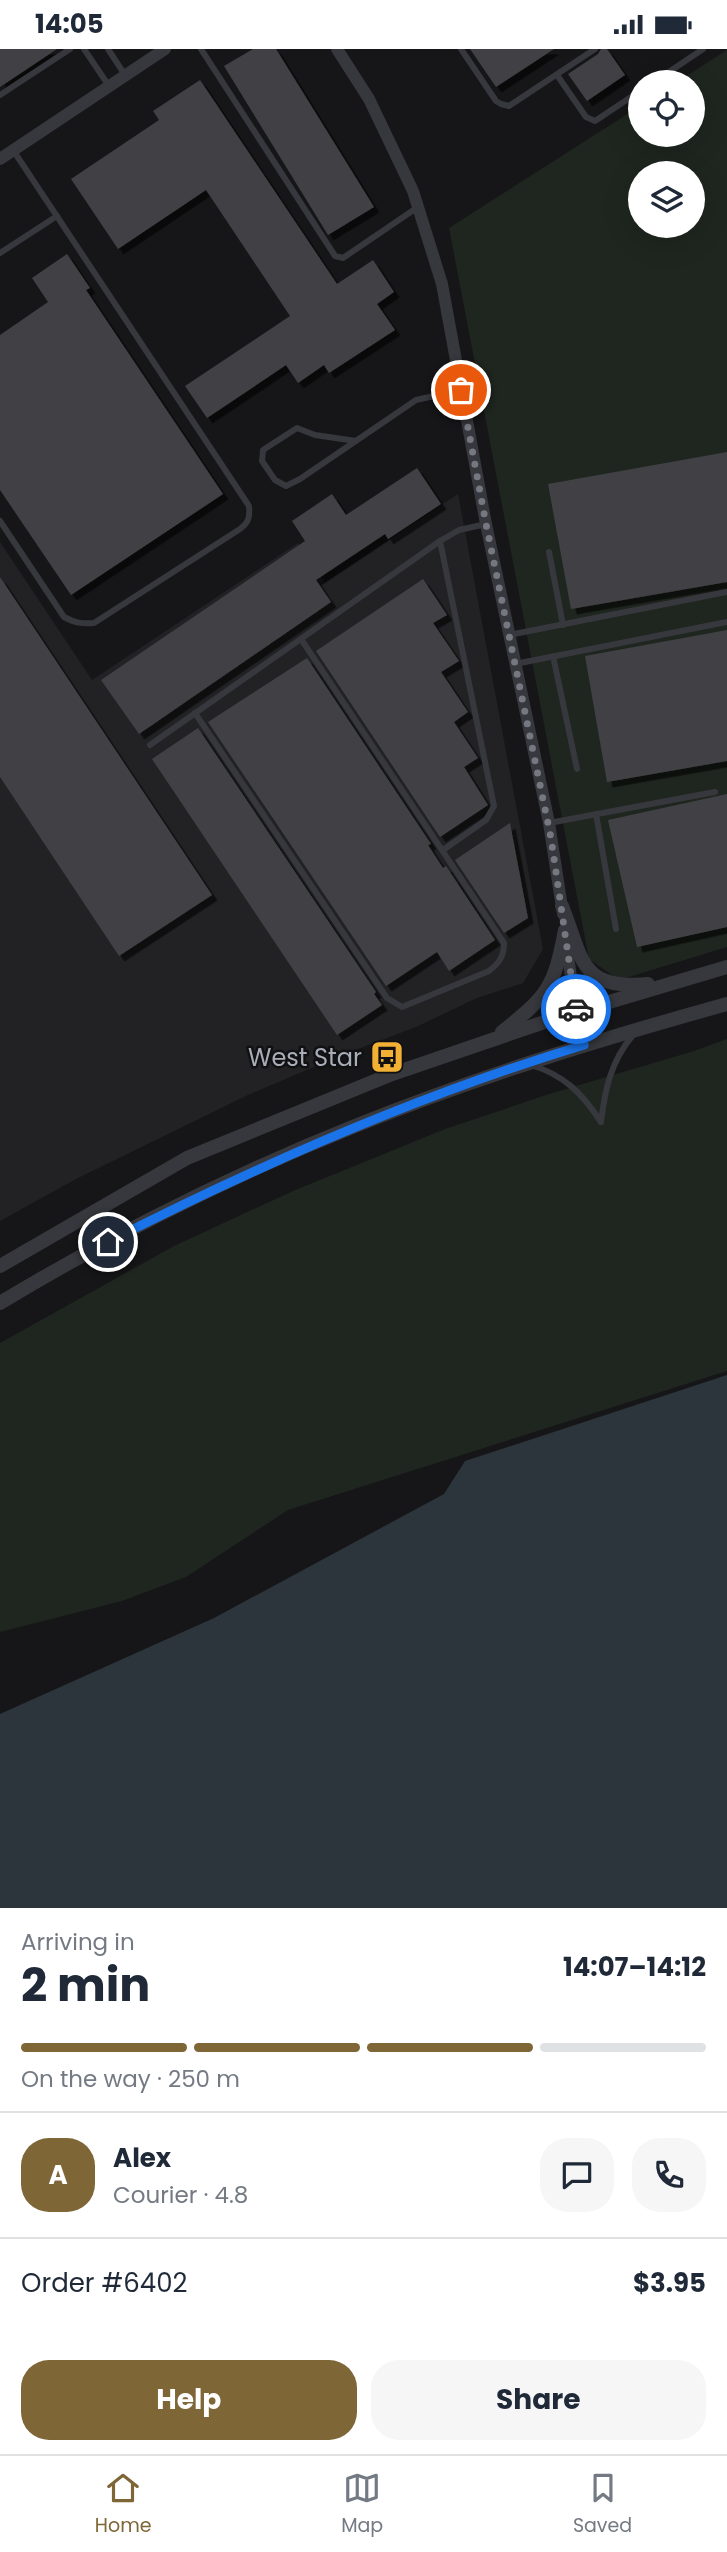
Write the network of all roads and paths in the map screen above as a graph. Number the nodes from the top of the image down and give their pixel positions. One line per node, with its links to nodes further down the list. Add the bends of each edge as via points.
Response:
1 (70, 49): 14 (lane)
2 (84, 49): 13 (lane)
3 (109, 49): 11 (lane)
4 (165, 49): 11 (street)
5 (201, 49): 18 (lane, via 335,256 343,258)
6 (337, 49): 18 (street, via 369,99)
7 (461, 49): 12 (lane, via 496,101 505,106)
8 (596, 49): 12 (lane)
9 (703, 49): 10 (lane)
10 (672, 70)
11 (125, 75): 13 (street)
12 (557, 75): 15 (lane, via 586,117 595,121)
13 (109, 86): 16 (street)
14 (0, 95)
15 (628, 99)
16 (13, 151): 17 (street); 19 (lane)
17 (0, 159)
18 (418, 207): 21 (street, via 442,284)
19 (57, 216): 20 (lane); 23 (lane, via 249,506 250,515 247,523 229,536 94,623 84,624 65,617)
20 (0, 253)
21 (461, 390): 22 (lane, via 416,400); 24 (street)
22 (356, 441): 22 (lane, via 286,486 275,480 262,461 263,450 297,428)
23 (0, 521)
24 (486, 524): 25 (lane, via 458,530); 30 (street)
25 (440, 541): 31 (lane); 40 (lane, via 494,806 486,820)
26 (549, 552): 29 (lane)
27 (727, 592): 29 (lane)
28 (727, 622): 32 (lane)
29 (563, 625): 30 (lane)
30 (509, 635): 33 (street)
31 (301, 639): 34 (lane); 40 (lane)
32 (554, 656): 33 (lane); 36 (lane)
33 (515, 664): 39 (street)
34 (195, 713): 35 (lane); 40 (lane, via 387,998 402,1007 489,971 504,954 504,943)
35 (150, 745)
36 (577, 769)
37 (715, 792): 38 (lane)
38 (596, 814): 39 (lane); 42 (lane)
39 (548, 823): 41 (street)
40 (443, 850)
41 (562, 906): 43 (street); 45 (street, via 574,945 594,975 615,985)
42 (616, 929)
43 (565, 930): 47 (street); 49 (street, via 557,970 543,996)
44 (727, 967): 45 (street)
45 (663, 985): 47 (street)
46 (727, 1004): 48 (street)
47 (576, 1012): 49 (street); 50 (street)
48 (639, 1028): 50 (street); 51 (lane, via 614,1062 601,1122 570,1083)
49 (492, 1039): 52 (street, via 392,1074 187,1158)
50 (584, 1045): 51 (street)
51 (527, 1064): 53 (street, via 355,1126 205,1193)
52 (0, 1266)
53 (0, 1303)

